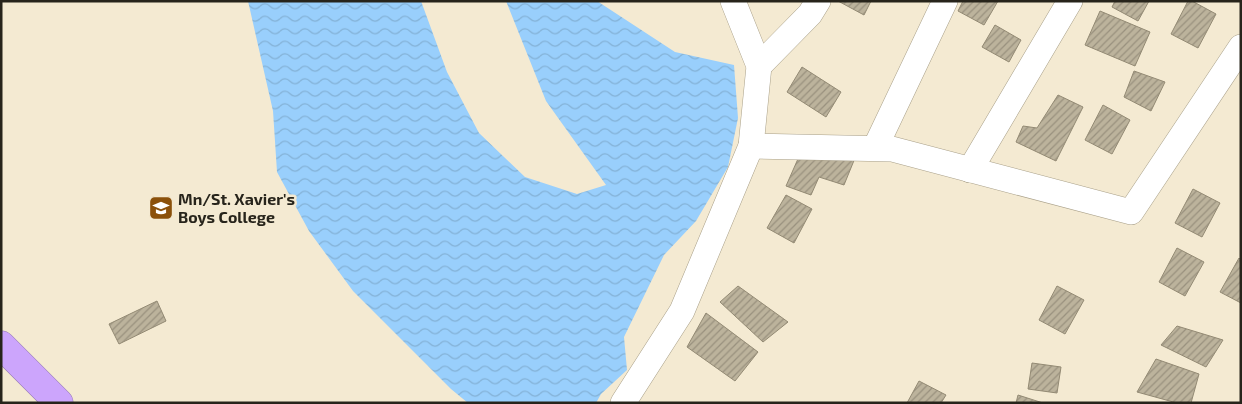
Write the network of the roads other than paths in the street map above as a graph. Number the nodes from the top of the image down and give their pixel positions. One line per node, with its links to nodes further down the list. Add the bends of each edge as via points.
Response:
1 (733, 1): 6 (street)
2 (818, 1): 6 (street, via 810,14)
3 (945, 1): 8 (street)
4 (1070, 1): 9 (street)
5 (1241, 47): 9 (street, via 1131,212)
6 (759, 66): 7 (street)
7 (751, 146): 8 (street); 12 (street, via 682,311)
8 (875, 148): 9 (street, via 892,149)
9 (970, 170)
10 (1, 344): 11 (highway)
11 (59, 403)
12 (623, 403)

